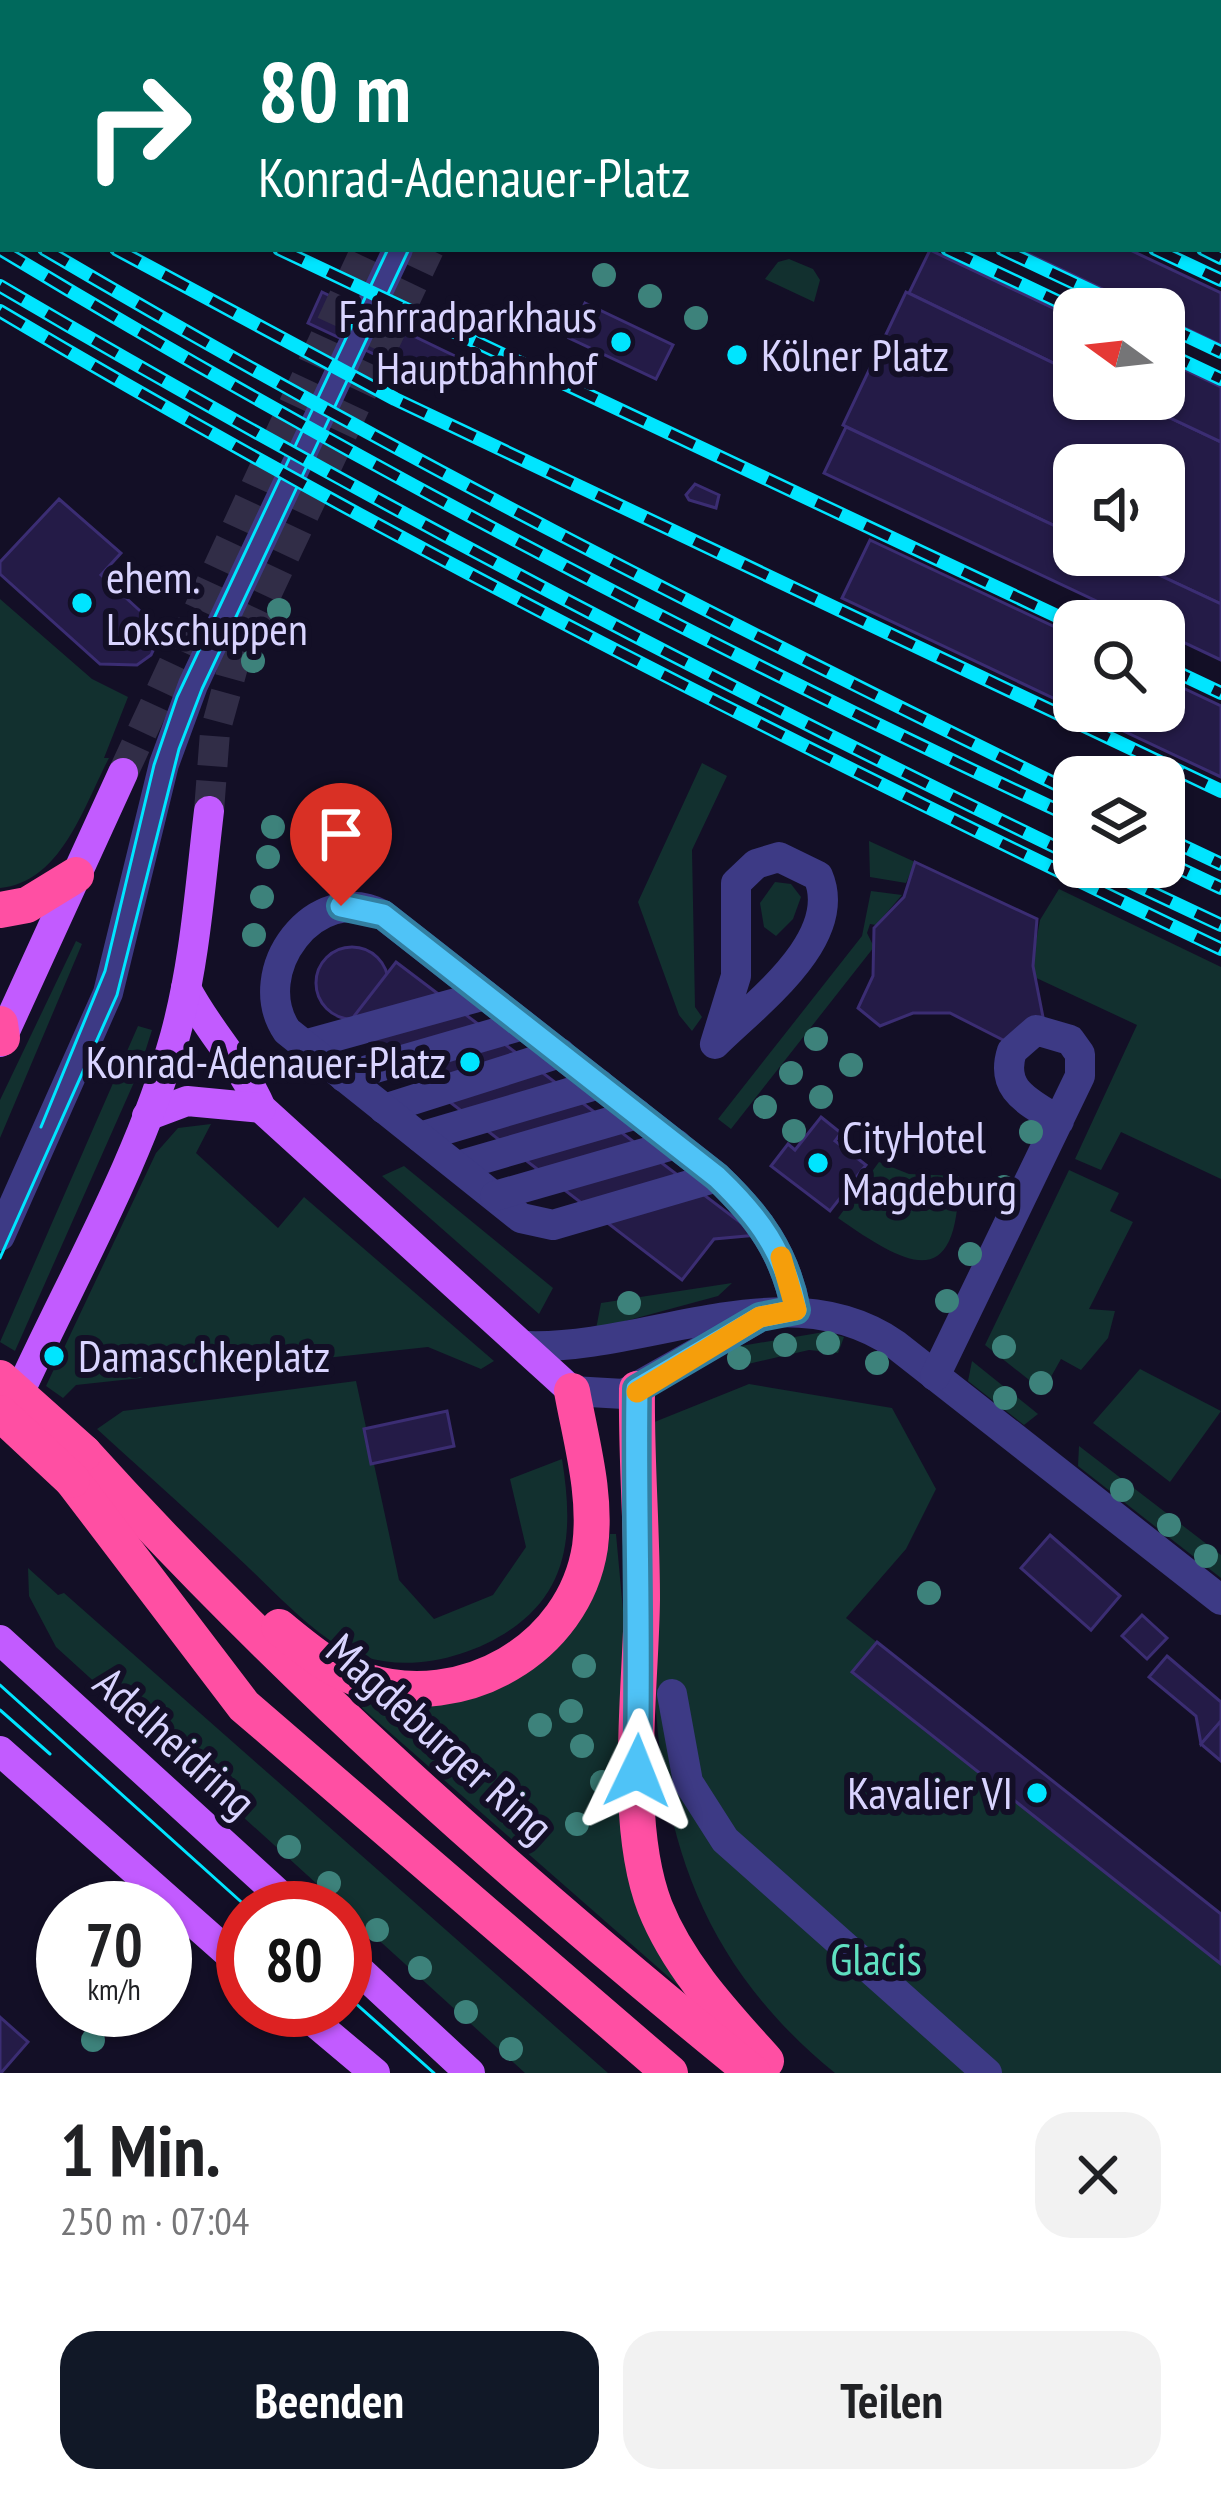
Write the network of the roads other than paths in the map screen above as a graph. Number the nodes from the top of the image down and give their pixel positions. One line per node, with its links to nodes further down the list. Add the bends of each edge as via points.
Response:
1 (397, 252): 25 (street, via 181,715 108,993)
2 (123, 773): 4 (main road)
3 (209, 811): 7 (main road)
4 (76, 874): 5 (highway, via 27,905); 10 (main road)
5 (0, 910)
6 (808, 945): 6 (street, via 826,904 818,876 778,857 745,872 734,899 736,976 716,1044)
7 (186, 988): 15 (main road); 18 (main road)
8 (484, 995): 9 (street); 11 (street); 11 (street, via 383,915 341,906 295,937 273,982 278,1018)
9 (523, 1024): 12 (street); 13 (street)
10 (1, 1035)
11 (304, 1045): 13 (street)
12 (560, 1053): 14 (street); 16 (street)
13 (344, 1078): 16 (street)
14 (599, 1084): 17 (street); 20 (street)
15 (261, 1108): 18 (main road, via 187,1102); 29 (main road)
16 (384, 1109): 20 (street)
17 (637, 1114): 21 (street); 22 (street)
18 (147, 1116): 35 (main road)
19 (1059, 1121): 30 (street)
20 (420, 1137): 22 (street)
21 (676, 1144): 23 (street); 24 (street)
22 (458, 1166): 24 (street)
23 (717, 1177): 24 (street, via 553,1225 521,1217); 26 (street, via 766,1228 789,1273)
24 (495, 1196)
25 (0, 1236)
26 (796, 1310): 27 (street); 30 (street, via 860,1323)
27 (760, 1317): 28 (street, via 713,1319); 32 (street)
28 (617, 1342): 29 (street); 33 (street)
29 (527, 1346): 33 (main road)
30 (935, 1376): 39 (street)
31 (0, 1378): 36 (highway, bridge)
32 (637, 1389): 33 (street, via 609,1396); 37 (highway)
33 (572, 1390): 37 (highway); 38 (highway, via 592,1505 578,1590 521,1657 456,1686 392,1688 340,1672)
34 (0, 1413): 36 (highway, bridge)
35 (0, 1435)
36 (78, 1467): 38 (highway, Magdeburger Ring); 49 (highway, via 244,1706)
37 (635, 1501): 51 (highway, via 644,1868 673,1945)
38 (146, 1519): 50 (highway, Magdeburger Ring, via 322,1699)
39 (1221, 1600)
40 (0, 1640): 43 (main road, Adelheidring)
41 (672, 1694): 52 (street, via 684,1772 724,1840)
42 (0, 1751): 44 (main road)
43 (264, 1881)
44 (216, 1942)
45 (372, 1982): 48 (main road)
46 (332, 2037): 47 (main road)
47 (374, 2073)
48 (470, 2073)
49 (670, 2073)
50 (753, 2073)
51 (777, 2073)
52 (987, 2073)

